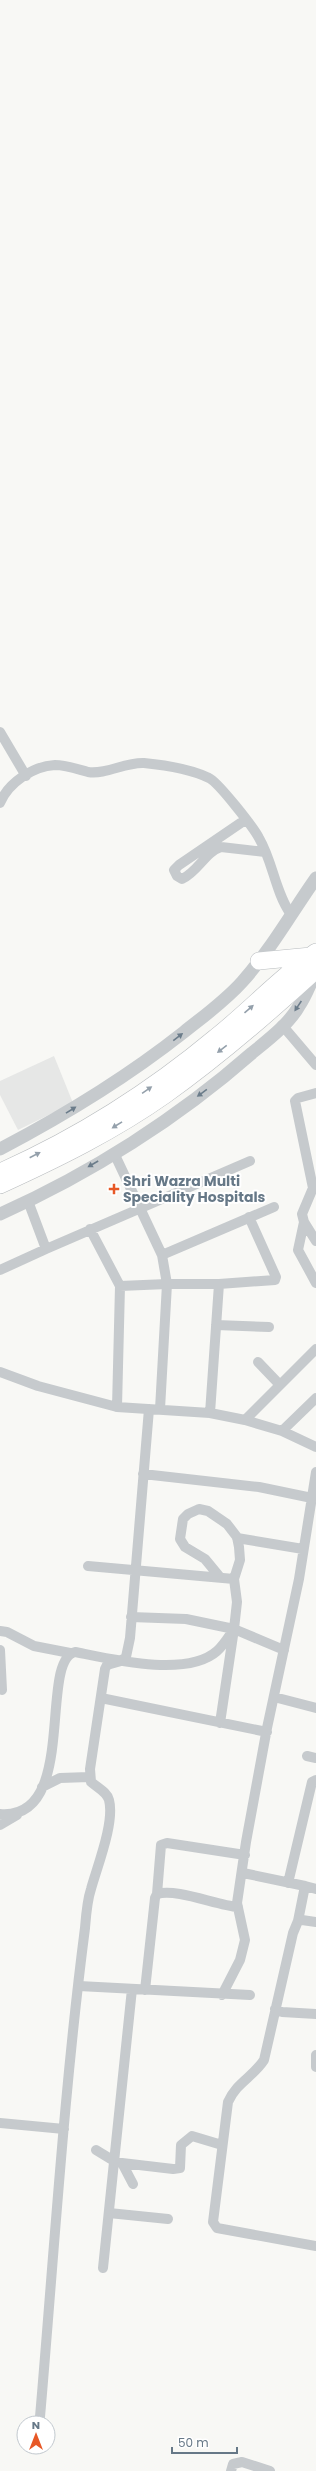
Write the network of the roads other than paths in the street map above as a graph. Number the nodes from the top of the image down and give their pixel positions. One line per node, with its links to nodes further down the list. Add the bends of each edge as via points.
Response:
1 (0, 732): 2 (street)
2 (26, 776): 3 (street, via 4,793); 4 (street, via 54,765 90,772 126,764 145,763 186,770 210,778)
3 (0, 803)
4 (245, 820): 5 (street, via 259,838); 5 (street, via 179,865 174,870 177,876 182,879 190,876 215,849 221,847)
5 (265, 852): 7 (street, via 282,900)
6 (316, 878): 7 (street)
7 (290, 913): 8 (street)
8 (259, 961): 9 (highway); 14 (street, one-way to 8, via 55,1120 143,1064 216,1007)
9 (315, 962): 10 (street); 17 (highway, one-way to 9, via 74,1135 129,1103); 18 (highway, one-way to 18, via 236,1039 164,1095 105,1133)
10 (313, 990): 11 (street, one-way to 11)
11 (282, 1025): 12 (street); 15 (street, one-way to 15, via 216,1083 163,1122)
12 (316, 1065)
13 (316, 1094): 24 (street, via 298,1098 295,1102 313,1188 304,1207)
14 (0, 1149)
15 (114, 1153): 19 (street, one-way to 19); 21 (street)
16 (250, 1161): 21 (street)
17 (0, 1172)
18 (0, 1185)
19 (28, 1201): 22 (street); 27 (street)
20 (274, 1207): 23 (street)
21 (140, 1209): 25 (street); 28 (street)
22 (0, 1214)
23 (249, 1217): 28 (street); 32 (street, via 276,1278)
24 (304, 1222): 26 (street); 30 (street, via 298,1250)
25 (90, 1229): 27 (street); 33 (street)
26 (316, 1241)
27 (46, 1249): 29 (street)
28 (162, 1255): 31 (street)
29 (0, 1270)
30 (316, 1283)
31 (167, 1284): 32 (street); 33 (street); 43 (street)
32 (219, 1284): 34 (street)
33 (120, 1286): 41 (street)
34 (216, 1325): 35 (street); 44 (street)
35 (269, 1327)
36 (316, 1349): 39 (street)
37 (258, 1362): 39 (street)
38 (0, 1372): 41 (street, via 38,1386)
39 (280, 1385): 45 (street)
40 (316, 1398): 46 (street)
41 (117, 1407): 42 (street)
42 (149, 1409): 43 (street); 49 (street)
43 (160, 1409): 44 (street)
44 (210, 1413): 45 (street)
45 (245, 1420): 46 (street)
46 (282, 1431): 47 (street)
47 (316, 1447)
48 (316, 1472): 50 (street)
49 (143, 1474): 50 (street, via 258,1487); 54 (street)
50 (312, 1498): 52 (street)
51 (237, 1538): 52 (street); 55 (street, via 227,1524 208,1511 199,1509 183,1519 180,1539 185,1547 205,1558); 56 (street, via 240,1560)
52 (304, 1549): 61 (street)
53 (88, 1566): 54 (street)
54 (135, 1572): 55 (street); 57 (street)
55 (219, 1576): 56 (street)
56 (234, 1578): 58 (street, via 237,1602)
57 (132, 1617): 58 (street, via 186,1619); 63 (street, via 126,1657)
58 (234, 1629): 61 (street); 63 (street, via 216,1652 200,1660 179,1664); 68 (street)
59 (0, 1631): 62 (street, via 34,1646)
60 (0, 1650): 64 (street)
61 (284, 1650): 65 (street)
62 (70, 1653): 63 (street); 72 (street, via 60,1672 50,1762)
63 (121, 1661): 66 (street, via 107,1665)
64 (2, 1690)
65 (274, 1697): 67 (street); 69 (street)
66 (101, 1698): 68 (street); 70 (street)
67 (316, 1708)
68 (220, 1723): 69 (street)
69 (266, 1732): 76 (street)
70 (89, 1777): 72 (street, via 60,1778); 84 (street, via 107,1794 110,1816 99,1866 90,1890)
71 (316, 1780): 78 (street, via 312,1782)
72 (42, 1787): 73 (street, via 33,1804)
73 (20, 1812): 74 (street, via 11,1815); 75 (street)
74 (0, 1814)
75 (0, 1825)
76 (245, 1855): 77 (street); 80 (street, via 167,1843 162,1845)
77 (243, 1873): 78 (street); 81 (street)
78 (288, 1883): 79 (street)
79 (313, 1887): 82 (street)
80 (157, 1894): 81 (street, via 178,1894 220,1906); 86 (street)
81 (238, 1907): 87 (street, via 245,1940 240,1960)
82 (298, 1921): 83 (street); 89 (street, via 292,1933)
83 (316, 1922)
84 (79, 1986): 85 (street); 94 (street)
85 (132, 1989): 86 (street); 97 (street)
86 (145, 1990): 87 (street)
87 (222, 1995): 88 (street)
88 (250, 1995)
89 (275, 2009): 90 (street, via 282,2012); 95 (street, via 264,2060 258,2069 234,2089 228,2102)
90 (316, 2014)
91 (316, 2055): 92 (street)
92 (316, 2066)
93 (0, 2123): 94 (street)
94 (64, 2129): 103 (street)
95 (222, 2145): 97 (street, via 192,2136 181,2145 180,2168 174,2169); 101 (street, via 213,2222 218,2228)
96 (96, 2150): 97 (street)
97 (118, 2162): 98 (street); 99 (street)
98 (133, 2184)
99 (108, 2214): 100 (street); 102 (street)
100 (168, 2219)
101 (316, 2246)
102 (103, 2268)
103 (40, 2415)
104 (231, 2471): 105 (street, via 233,2464 242,2462)
105 (270, 2471)

